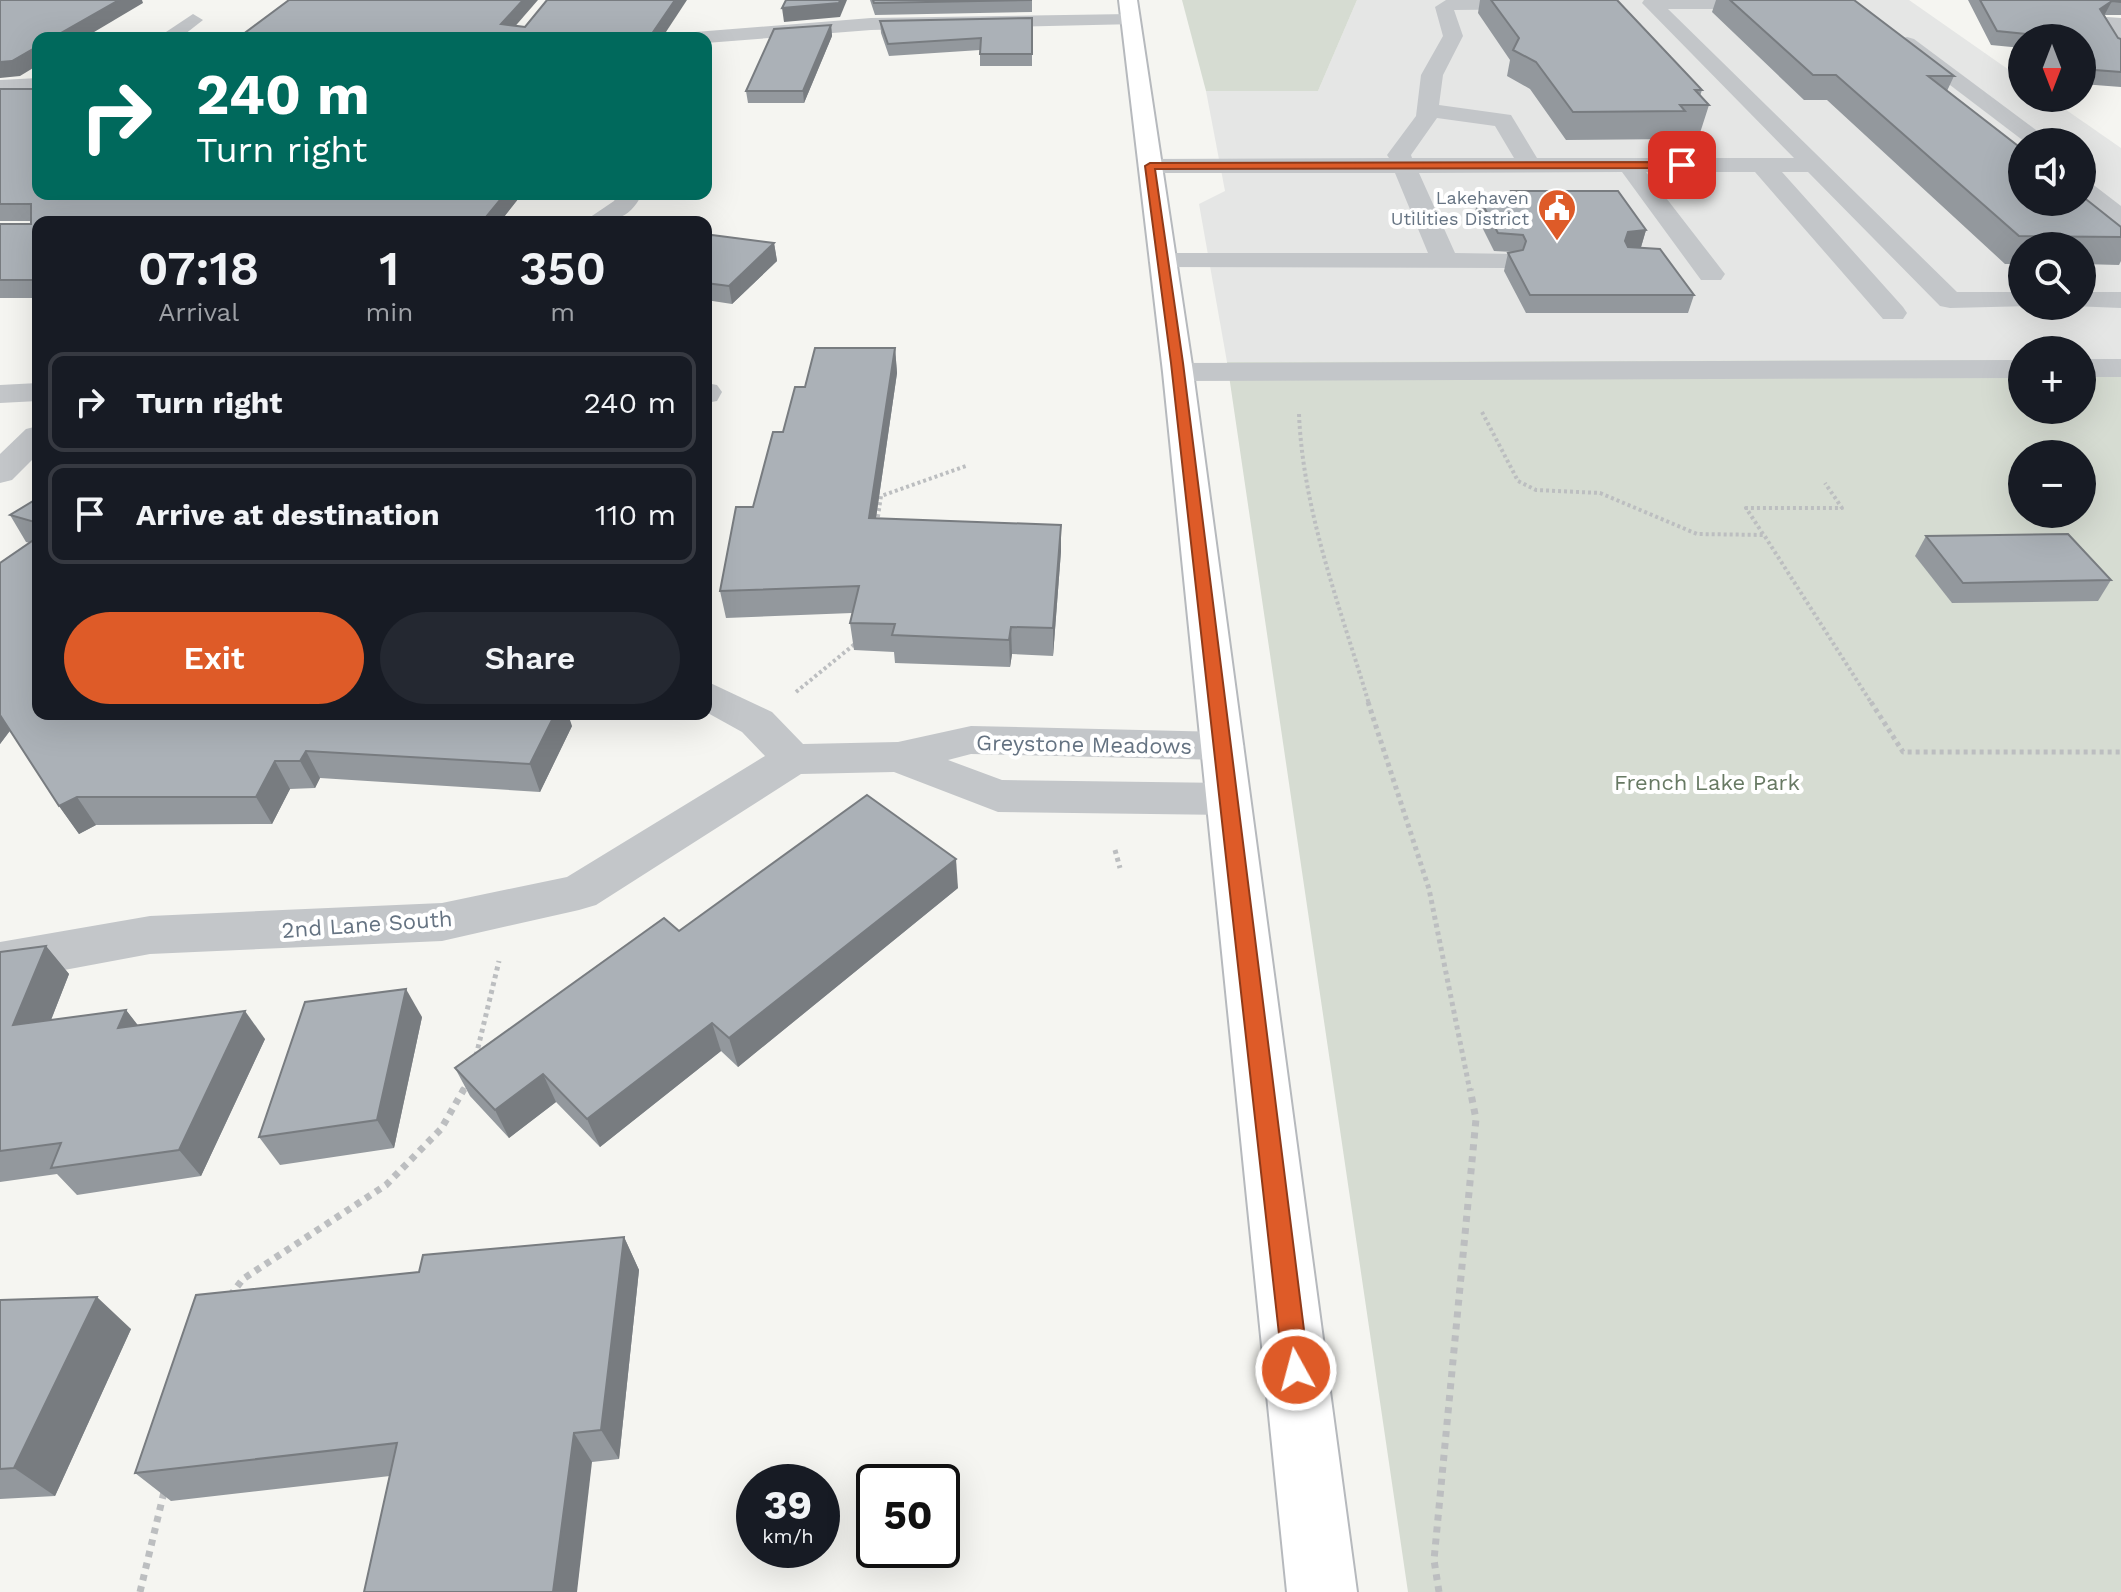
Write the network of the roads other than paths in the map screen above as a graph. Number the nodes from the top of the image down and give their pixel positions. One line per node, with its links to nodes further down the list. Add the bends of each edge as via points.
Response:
1 (1561, 3): 14 (street, via 1446,5 1453,36 1432,75)
2 (1621, 3): 3 (street)
3 (1651, 3): 4 (street); 17 (street)
4 (1791, 3)
5 (1129, 10): 10 (street, via 900,23); 18 (main road)
6 (193, 20): 9 (street)
7 (2121, 24): 11 (street, via 2107,23)
8 (1890, 31): 15 (street)
9 (176, 32)
10 (712, 41)
11 (2121, 46)
12 (32, 84): 13 (street)
13 (0, 86)
14 (1428, 110): 19 (street, via 1401,148); 20 (street, via 1503,120)
15 (2021, 128)
16 (1762, 165): 17 (street); 21 (street); 37 (street)
17 (1814, 165): 34 (street, via 1950,300)
18 (1150, 166): 19 (street); 32 (main road)
19 (1402, 166): 20 (street); 22 (street)
20 (1530, 166): 21 (street)
21 (1629, 166): 25 (street)
22 (1414, 191): 23 (street); 33 (street)
23 (1445, 191)
24 (1616, 191): 25 (street)
25 (1648, 191): 30 (street, via 1704,266)
26 (2096, 199): 29 (street)
27 (627, 200): 28 (street)
28 (607, 216)
29 (2121, 218)
30 (1667, 257)
31 (1506, 260): 33 (street)
32 (1163, 261): 33 (street); 41 (main road)
33 (1445, 261)
34 (2008, 300)
35 (2096, 300): 36 (street)
36 (2121, 300)
37 (1893, 313)
38 (2096, 368): 39 (street)
39 (2121, 368)
40 (2008, 369): 41 (street)
41 (1178, 372): 47 (main road)
42 (32, 392): 43 (street)
43 (0, 394)
44 (32, 442): 45 (street)
45 (0, 473)
46 (712, 697): 49 (street, via 757,722)
47 (1223, 746): 48 (street, Greystone Meadows, via 971,740); 50 (main road)
48 (898, 757): 49 (street, Greystone Meadows); 50 (street, Greystone Meadows, via 998,796)
49 (792, 759): 51 (street, 2nd Lane South, via 579,892 442,922 150,935)
50 (1228, 799): 52 (main road)
51 (0, 962)
52 (1322, 1592)

